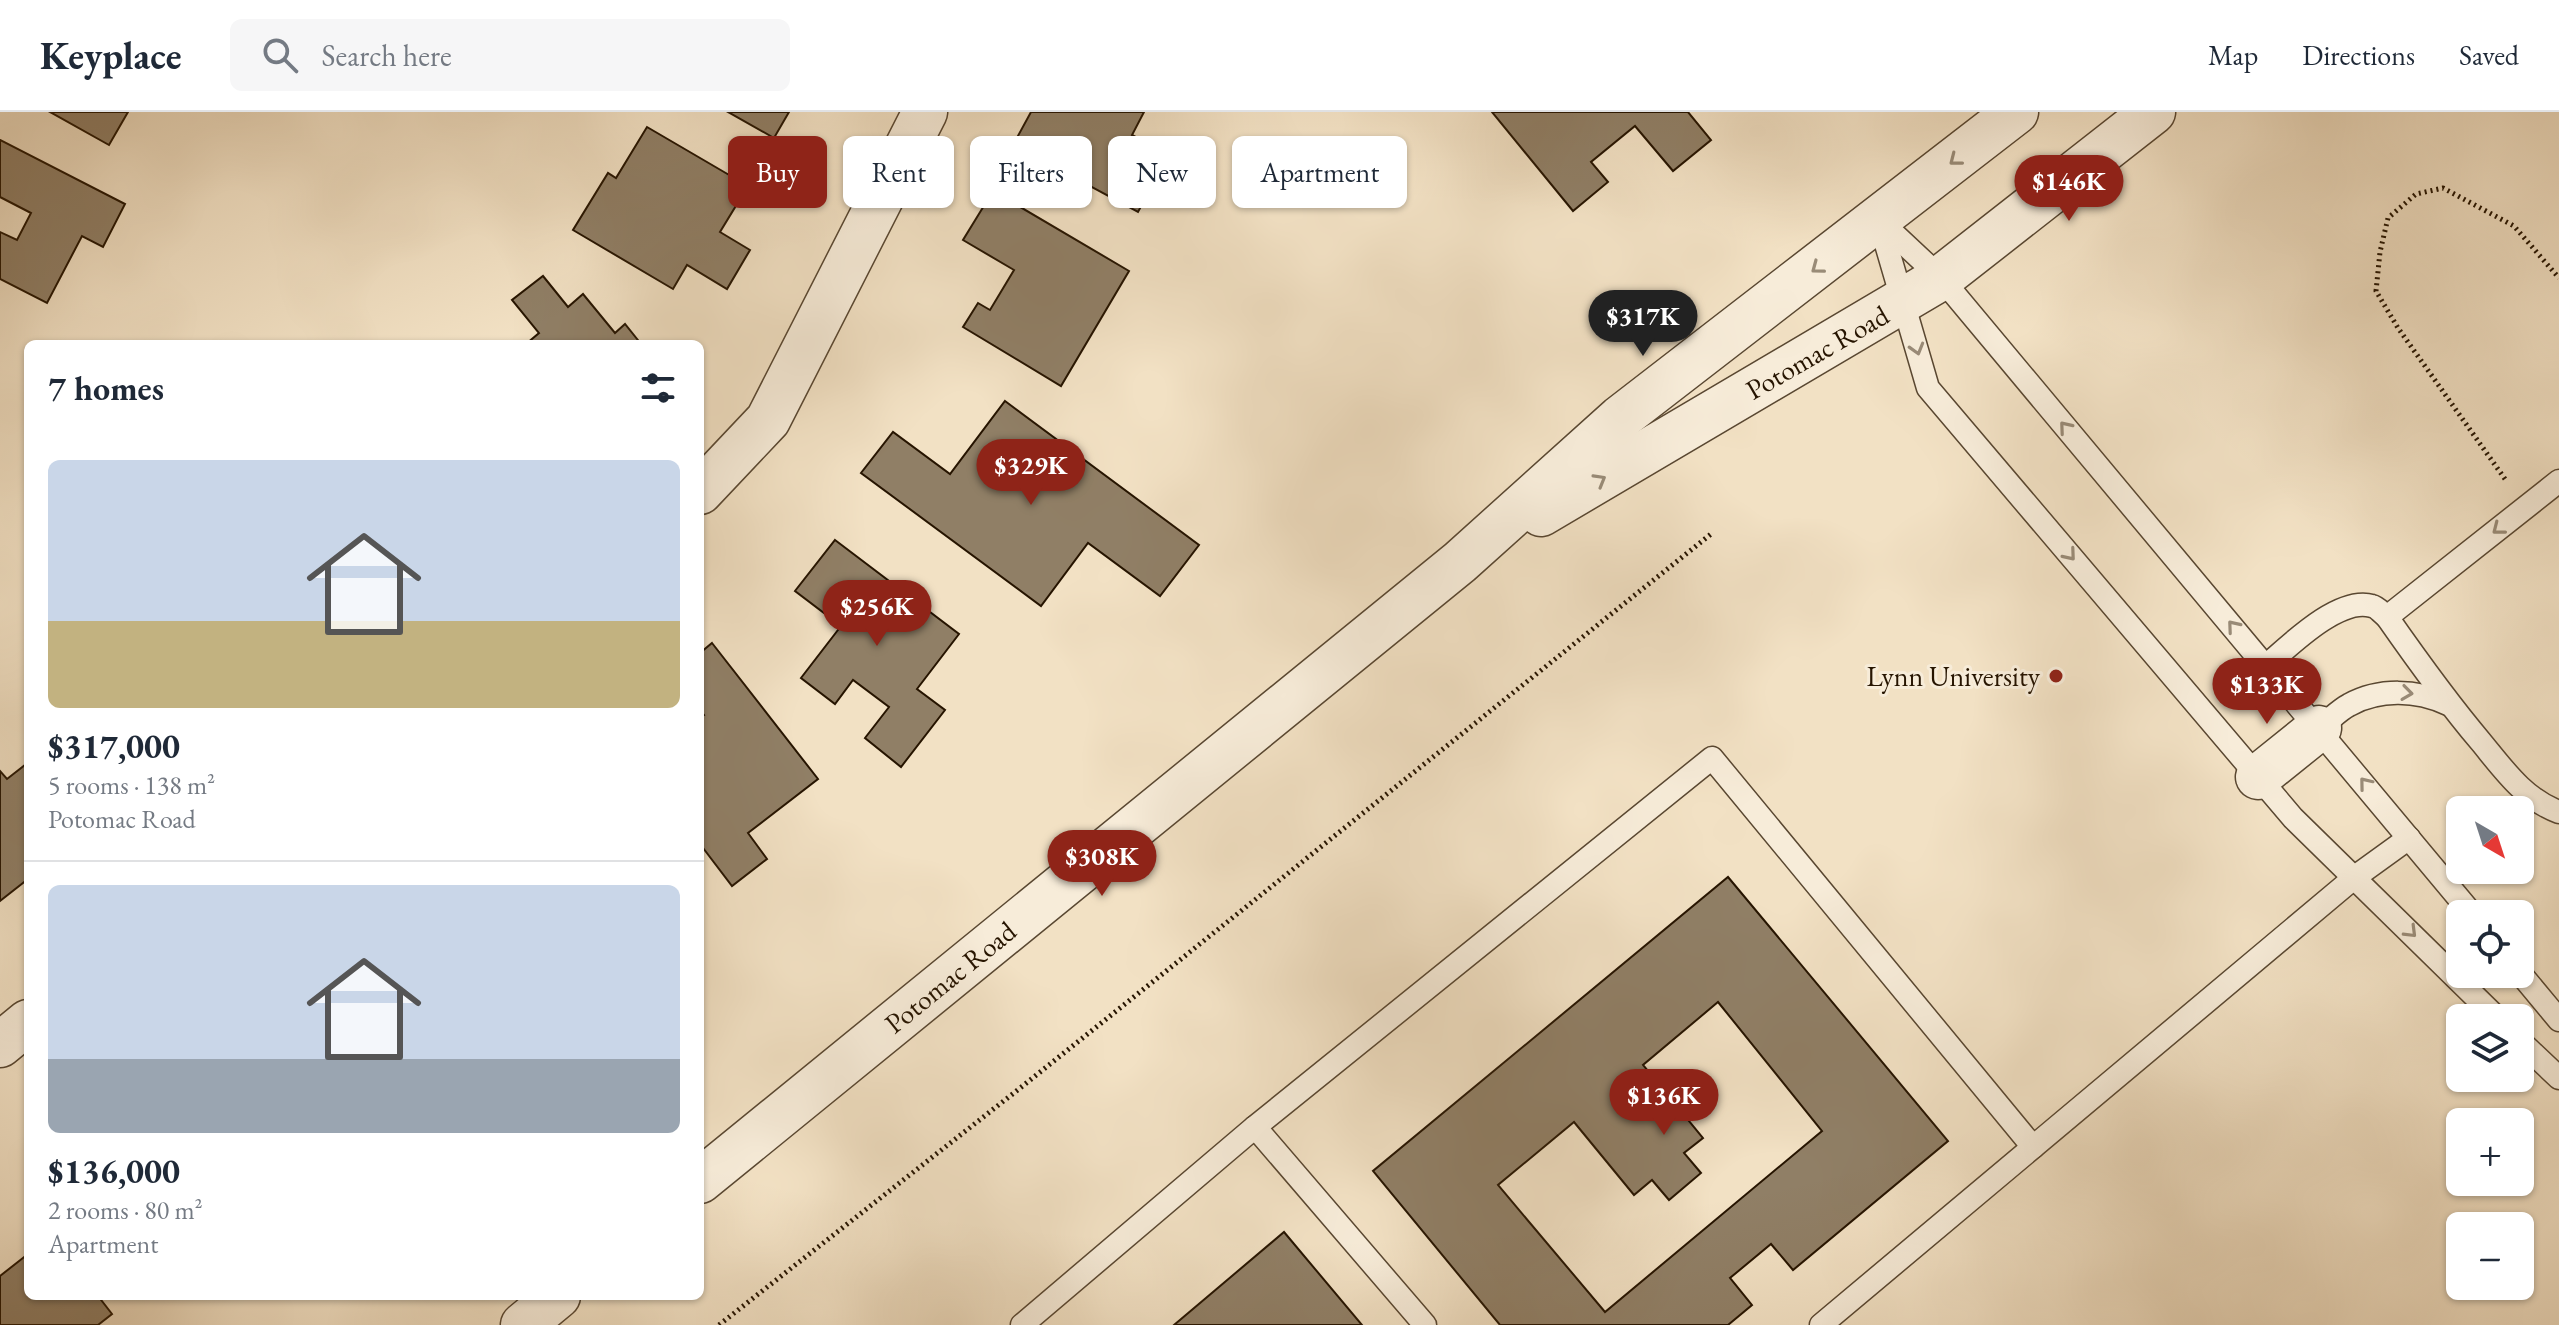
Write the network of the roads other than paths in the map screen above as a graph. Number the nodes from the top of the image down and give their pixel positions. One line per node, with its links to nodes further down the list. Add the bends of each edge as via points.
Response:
1 (925, 112): 8 (street, via 768,420)
2 (2016, 112): 4 (street, Potomac Road, one-way to 4)
3 (2153, 112): 5 (street, Potomac Road)
4 (1879, 220): 5 (lane); 6 (lane); 9 (street, Potomac Road, one-way to 9, via 1620,418)
5 (1941, 278): 6 (street, Potomac Road); 11 (lane, one-way to 5)
6 (1904, 302): 9 (street, Potomac Road, one-way to 6); 14 (lane, one-way to 14, via 1928,388)
7 (2559, 481): 10 (lane, one-way to 10)
8 (704, 488)
9 (1460, 562): 28 (street, Potomac Road)
10 (2387, 617): 11 (lane, via 2374,606 2349,607 2319,622); 12 (lane)
11 (2266, 666): 13 (lane)
12 (2448, 704): 13 (lane, one-way to 12, via 2349,705 2391,691); 15 (lane, via 2515,784)
13 (2319, 728): 14 (street); 16 (lane, one-way to 13)
14 (2258, 777): 17 (lane)
15 (2559, 812)
16 (2409, 838): 17 (lane); 18 (lane)
17 (2355, 877): 20 (lane, one-way to 20); 27 (lane)
18 (2460, 900)
19 (2532, 988): 21 (lane)
20 (2483, 1004)
21 (2559, 1020)
22 (24, 1025): 23 (street)
23 (0, 1045)
24 (2534, 1054): 25 (lane)
25 (2559, 1078)
26 (1255, 1127): 27 (lane, via 1712,758); 31 (lane); 32 (lane)
27 (2033, 1147): 33 (lane)
28 (704, 1178)
29 (553, 1300): 30 (street)
30 (523, 1325)
31 (1022, 1325)
32 (1425, 1325)
33 (1821, 1325)

